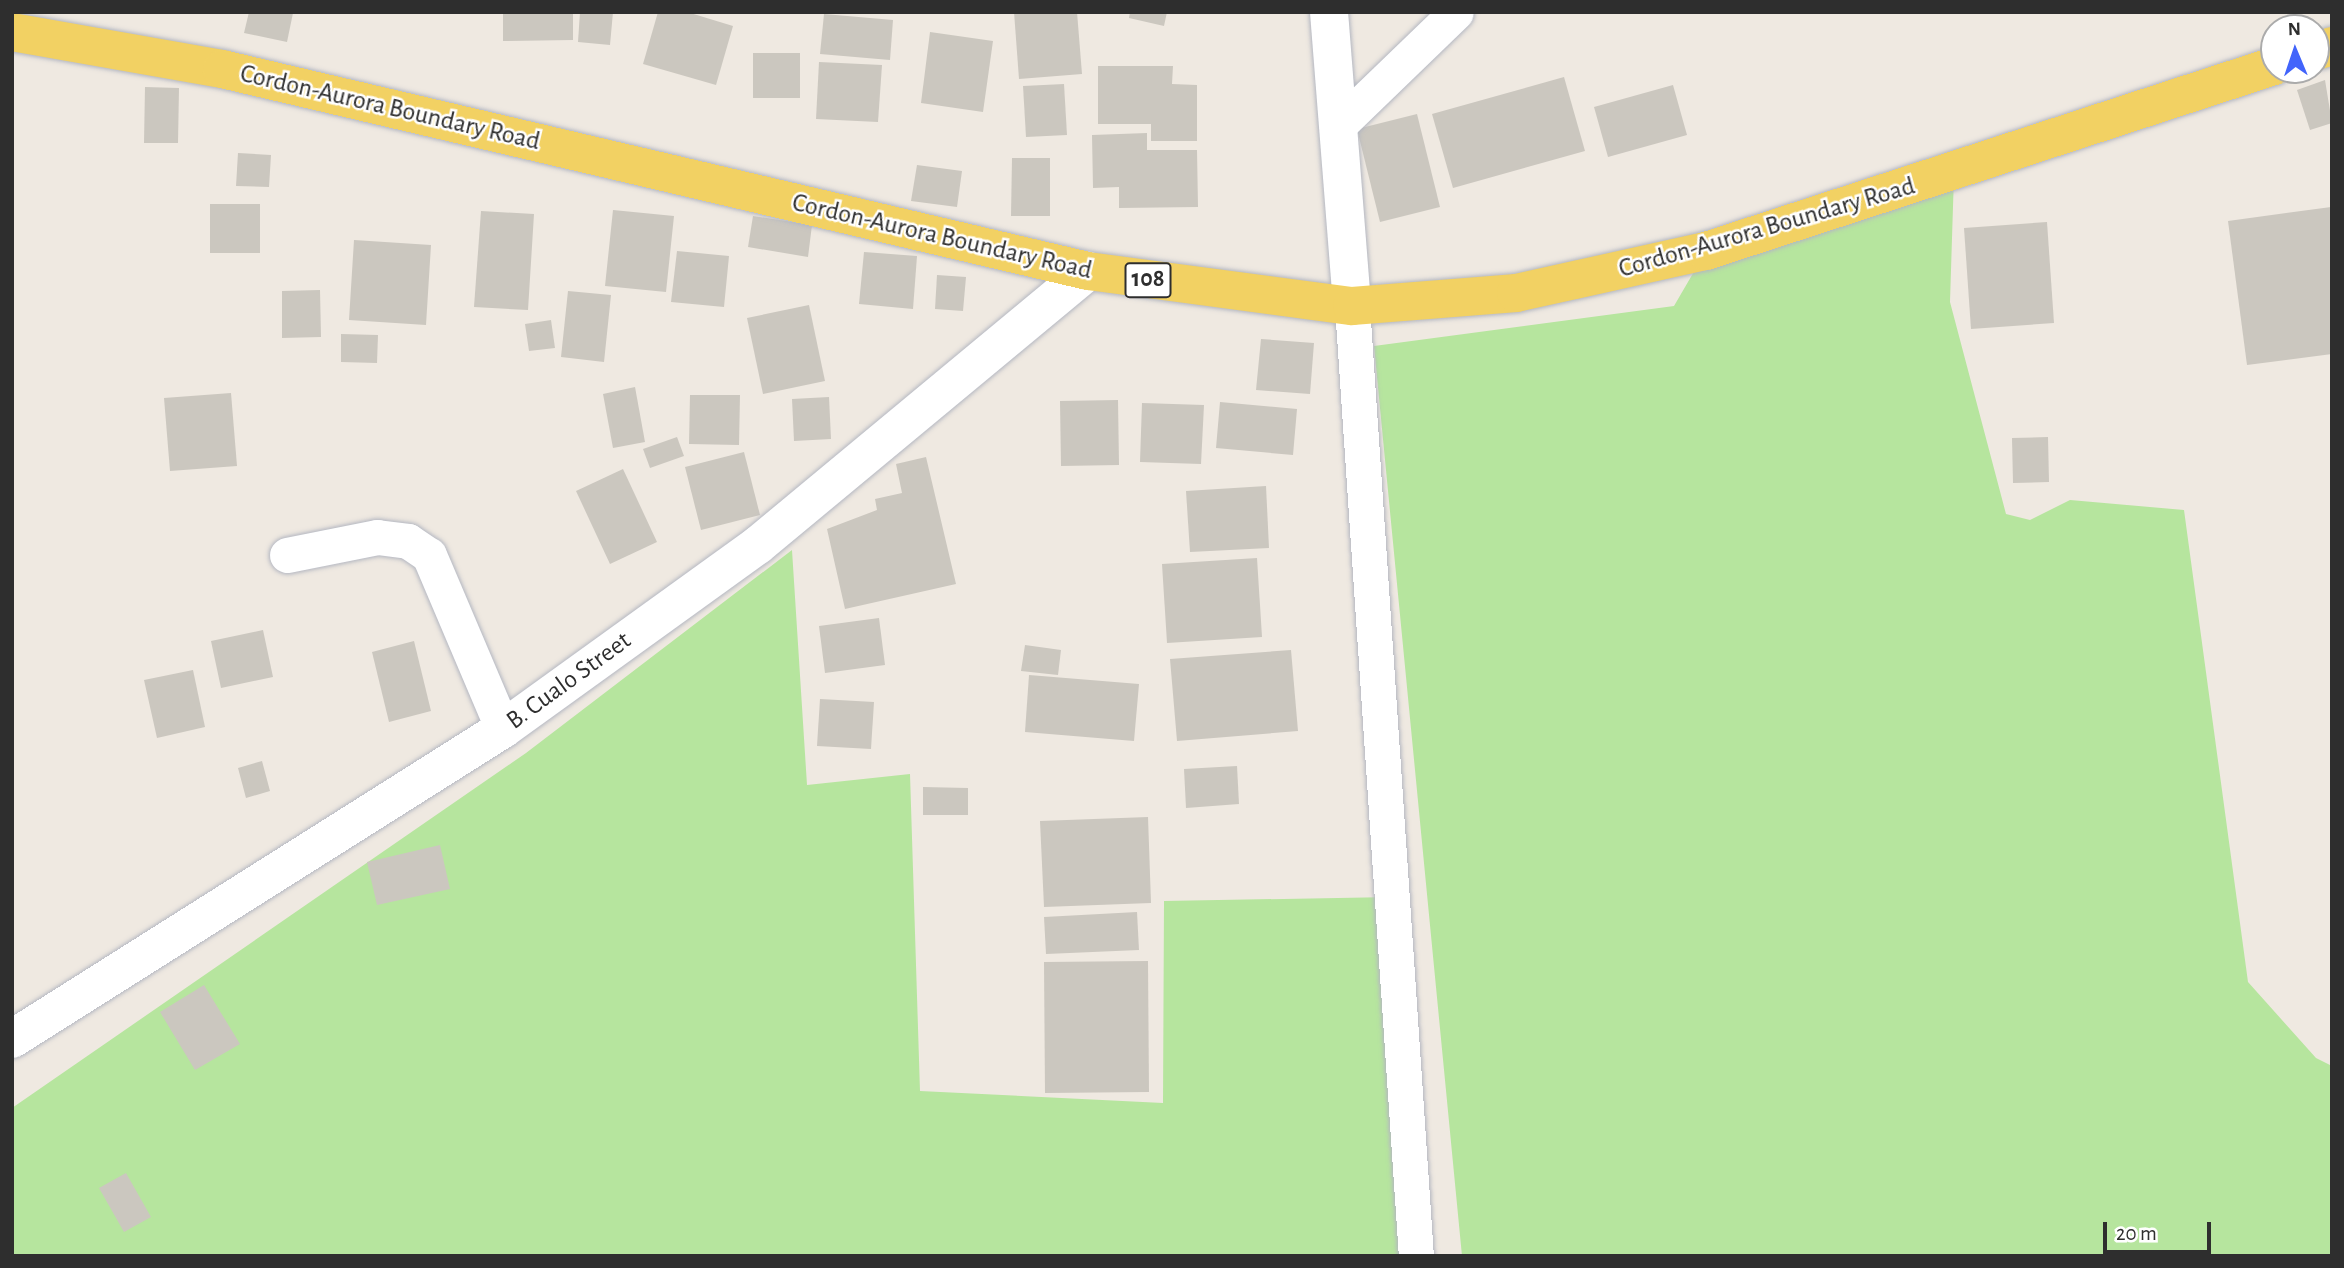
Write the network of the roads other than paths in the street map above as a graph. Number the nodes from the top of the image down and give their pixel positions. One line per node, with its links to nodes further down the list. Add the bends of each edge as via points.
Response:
1 (1329, 12): 5 (street)
2 (1456, 12): 5 (street)
3 (12, 32): 6 (main road, Cordon-Aurora Boundary Road / 108, via 222,69)
4 (2260, 71): 7 (main road, Cordon-Aurora Boundary Road / 108, via 1706,251 1516,293)
5 (1337, 127): 7 (street)
6 (1088, 271): 7 (main road, Cordon-Aurora Boundary Road / 108); 9 (street, B. Cualo Street, via 758,545)
7 (1352, 306): 11 (street)
8 (287, 555): 9 (street, via 377,537 408,541 429,555)
9 (503, 729): 10 (street, B. Cualo Street)
10 (12, 1039)
11 (1416, 1256)

